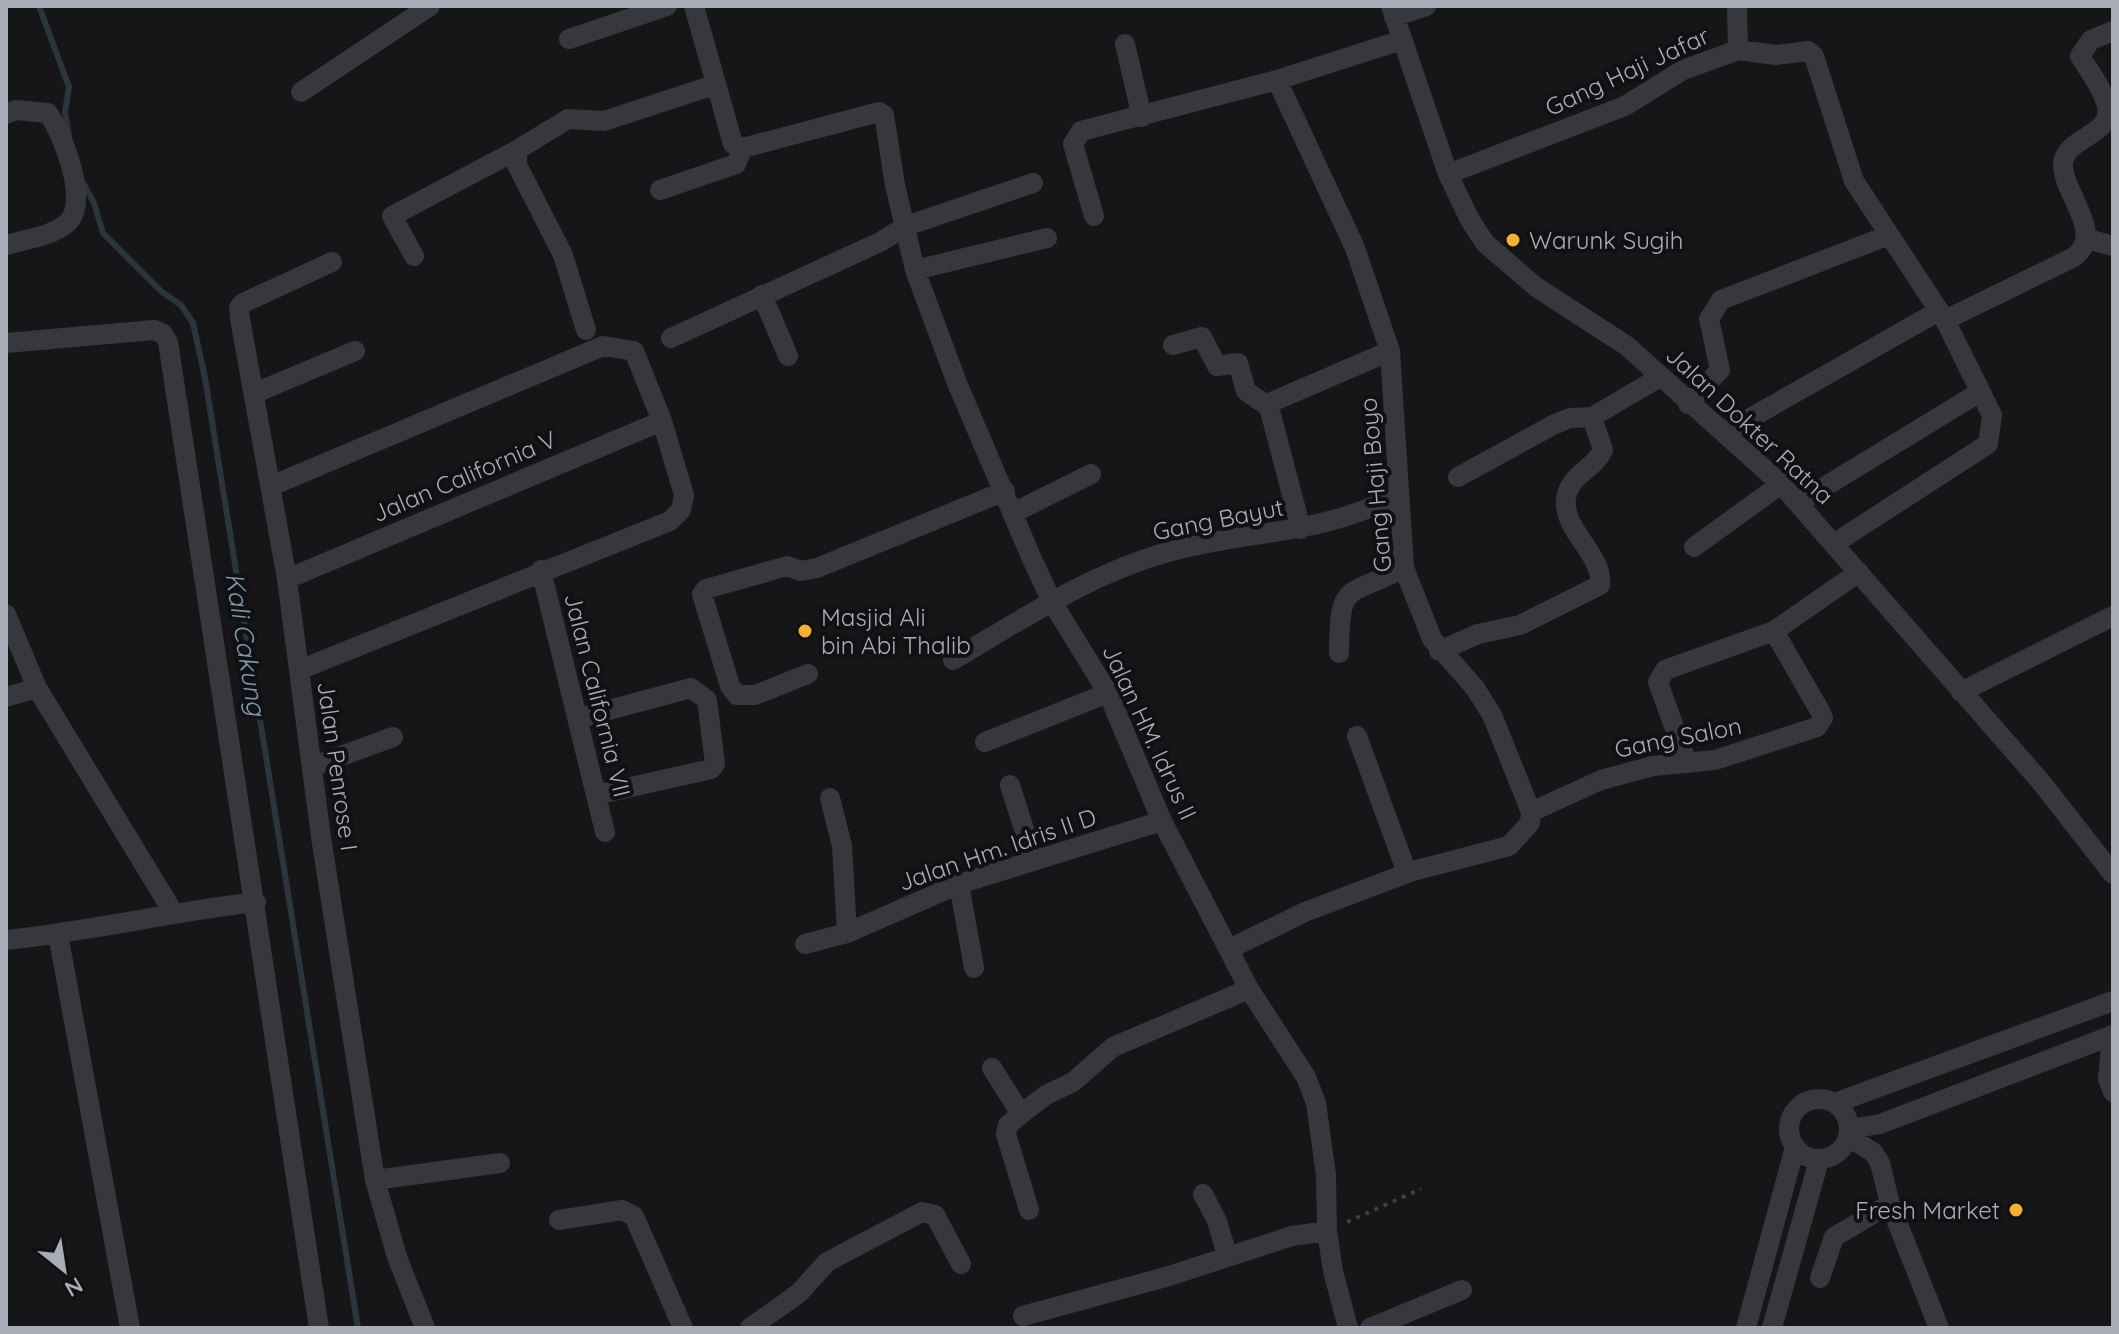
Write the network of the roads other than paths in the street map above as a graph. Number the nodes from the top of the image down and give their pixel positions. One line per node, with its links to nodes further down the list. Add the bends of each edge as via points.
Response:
1 (430, 6): 14 (street)
2 (667, 6): 8 (street)
3 (694, 6): 13 (street)
4 (1426, 6): 6 (street)
5 (1737, 6): 11 (street)
6 (1392, 12): 9 (street, Jalan Dokter Ratna)
7 (2113, 31): 26 (street, via 2091,40 2080,56 2104,99 2107,116 2063,162)
8 (569, 39)
9 (1402, 40): 12 (street); 19 (street, Jalan Dokter Ratna)
10 (1125, 44): 16 (street)
11 (1738, 50): 19 (street, Gang Haji Jafar, via 1683,70 1625,106); 24 (street, via 1776,55 1808,51 1814,56 1854,181)
12 (1277, 80): 16 (street); 39 (street, Gang Haji Boyo, via 1355,248)
13 (714, 85): 17 (street, via 733,144); 18 (street, via 604,121 568,119)
14 (301, 92)
15 (6, 114): 27 (street, via 48,113 61,131 78,204 70,222 55,231)
16 (1142, 117): 22 (street, via 1081,131 1075,138)
17 (743, 148): 21 (street, via 736,164); 23 (street, Jalan HM. Idrus II, via 879,112 884,115)
18 (517, 150): 29 (street, via 392,216); 34 (street, via 517,165 563,255)
19 (1448, 174): 41 (street, Jalan Dokter Ratna, via 1470,220 1505,263 1627,346)
20 (1033, 183): 23 (street)
21 (660, 190)
22 (1094, 216)
23 (906, 226): 31 (street, Jalan HM. Idrus II); 32 (street)
24 (1889, 235): 33 (street); 45 (street, via 1721,300 1709,319 1720,370)
25 (1047, 238): 31 (street)
26 (2088, 239): 28 (street); 33 (street, via 2074,257)
27 (6, 245)
28 (2113, 246)
29 (414, 256)
30 (332, 262): 43 (street, Jalan Penrose I, via 239,308)
31 (915, 270): 53 (street, Jalan HM. Idrus II)
32 (762, 295): 35 (street); 40 (street)
33 (1941, 316): 42 (street); 48 (street)
34 (586, 330)
35 (671, 338)
36 (6, 343): 93 (street, via 154,330 168,342)
37 (1173, 345): 44 (street, via 1202,337 1217,366 1238,363 1249,397)
38 (355, 351): 43 (street)
39 (1390, 351): 44 (street); 54 (street, Gang Haji Boyo)
40 (788, 356)
41 (1660, 377): 45 (street, Jalan Dokter Ratna); 46 (street)
42 (1980, 392): 55 (street); 58 (street, via 1992,415 1988,444)
43 (255, 393): 52 (street, Jalan Penrose I)
44 (1267, 404): 57 (street)
45 (1688, 404): 48 (street, Jalan Dokter Ratna)
46 (1592, 417): 50 (street, via 1553,425); 68 (street, via 1603,450 1573,481 1566,498 1600,585 1520,625 1478,634)
47 (662, 421): 52 (street, via 634,351 603,346); 61 (street, via 684,495 681,510 670,521); 63 (street, Jalan California V)
48 (1724, 433): 51 (street, Jalan Dokter Ratna)
49 (1091, 474): 56 (street)
50 (1458, 477)
51 (1781, 484): 55 (street, Jalan Dokter Ratna); 59 (street)
52 (271, 486): 63 (street, Jalan Penrose I)
53 (1005, 491): 56 (street, Jalan HM. Idrus II); 72 (street, via 817,568 801,571 787,566 702,594 737,695 755,695)
54 (1397, 495): 57 (street, Gang Bayut, via 1345,519); 60 (street, Gang Haji Boyo)
55 (1798, 503): 58 (street, Jalan Dokter Ratna)
56 (1013, 513): 64 (street, Jalan HM. Idrus II)
57 (1301, 529): 64 (street, Gang Bayut, via 1183,548 1112,571)
58 (1835, 543): 62 (street, Jalan Dokter Ratna)
59 (1694, 547)
60 (1404, 568): 68 (street, Gang Haji Boyo); 69 (street, via 1343,599)
61 (541, 570): 71 (street); 77 (street, Jalan California VII)
62 (1859, 572): 67 (street); 74 (street, Jalan Dokter Ratna)
63 (287, 579): 71 (street, Jalan Penrose I)
64 (1052, 602): 70 (street, Gang Bayut); 75 (street, Jalan HM. Idrus II)
65 (6, 614): 73 (street)
66 (2113, 616): 74 (street)
67 (1774, 631): 81 (street, via 1665,670 1658,682); 81 (street, Gang Salon, via 1823,718 1817,727 1746,752)
68 (1439, 651): 86 (street, Gang Haji Boyo, via 1483,699)
69 (1339, 653)
70 (953, 660)
71 (299, 670): 82 (street, Jalan Penrose I)
72 (808, 674)
73 (37, 688): 76 (street); 94 (street)
74 (1961, 692): 90 (street, Jalan Dokter Ratna)
75 (1108, 693): 80 (street); 87 (street, Jalan HM. Idrus II)
76 (6, 697)
77 (579, 718): 84 (street, Jalan California VII); 84 (street, via 691,688 707,700 715,764 711,769)
78 (1357, 736): 91 (street)
79 (393, 737): 82 (street)
80 (985, 742)
81 (1687, 763): 86 (street, Gang Salon, via 1601,780)
82 (314, 766): 112 (street, Jalan Penrose I)
83 (1010, 785): 89 (street)
84 (596, 795): 88 (street, Jalan California VII)
85 (830, 798): 95 (street, via 842,846)
86 (1531, 812): 91 (street, via 1530,823 1509,846)
87 (1162, 821): 89 (street, Jalan Hm. Idris II D); 99 (street, Jalan HM. Idrus II)
88 (605, 832)
89 (1034, 861): 92 (street, Jalan Hm. Idris II D)
90 (2109, 863)
91 (1407, 873): 99 (street, via 1305,912)
92 (959, 884): 95 (street, Jalan Hm. Idris II D); 100 (street)
93 (256, 902): 94 (street); 124 (street)
94 (173, 912): 96 (street)
95 (847, 933): 98 (street, Jalan Hm. Idris II D)
96 (58, 934): 97 (street); 123 (street)
97 (6, 940)
98 (805, 944)
99 (1231, 948): 101 (street, Jalan HM. Idrus II)
100 (974, 968)
101 (1249, 989): 107 (street, via 1113,1047 1073,1082); 117 (street, Jalan HM. Idrus II, via 1306,1077 1316,1103)
102 (2113, 1001): 106 (street)
103 (2112, 1035): 105 (street, via 2108,1063); 108 (street)
104 (992, 1068): 107 (street)
105 (2113, 1092)
106 (1835, 1103): 108 (street, via 1846,1114); 109 (street, via 1817,1099 1800,1106 1790,1121)
107 (1021, 1114): 115 (street, via 1006,1134)
108 (1846, 1139): 110 (street); 114 (street, via 1873,1152)
109 (1795, 1147): 110 (street); 130 (street)
110 (1819, 1160): 131 (street)
111 (500, 1163): 112 (street)
112 (375, 1180): 125 (street, Jalan Penrose I)
113 (1203, 1194): 118 (street)
114 (1890, 1204): 120 (street, via 1834,1237); 132 (street)
115 (1029, 1210)
116 (559, 1220): 126 (street, via 622,1210 634,1216)
117 (1327, 1231): 118 (street); 128 (street, Jalan HM. Idrus II)
118 (1227, 1255): 122 (street)
119 (961, 1264): 127 (street, via 935,1215 922,1212 827,1262 799,1293)
120 (1820, 1278)
121 (1462, 1290): 129 (street)
122 (1023, 1316)
123 (130, 1328)
124 (319, 1328)
125 (425, 1328)
126 (683, 1328)
127 (750, 1328)
128 (1348, 1328)
129 (1370, 1328)
130 (1746, 1328)
131 (1772, 1328)
132 (1939, 1328)

